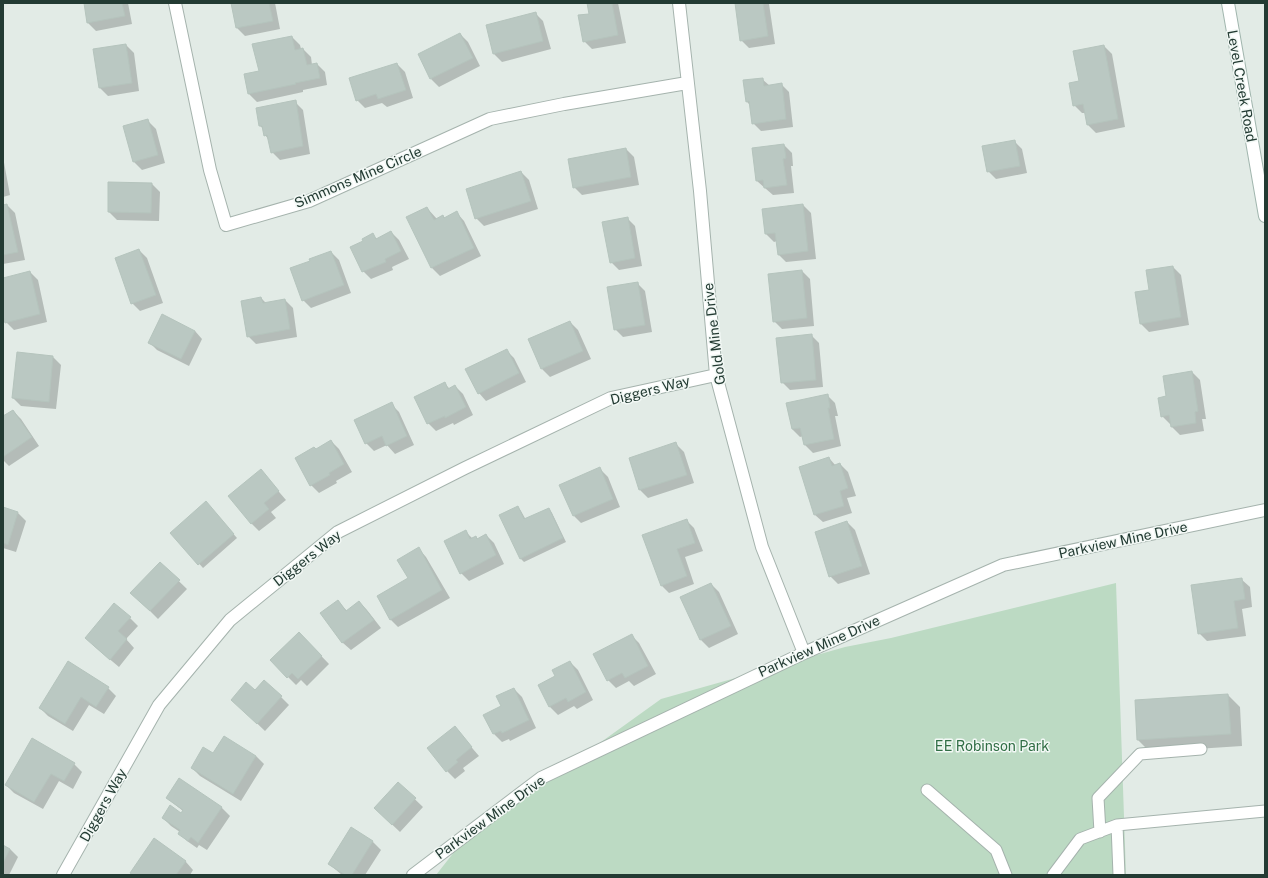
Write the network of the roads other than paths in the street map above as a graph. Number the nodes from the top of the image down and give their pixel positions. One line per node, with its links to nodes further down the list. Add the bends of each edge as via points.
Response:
1 (175, 3): 4 (street, Simmons Mine Circle, via 210,170 226,225 309,201 490,119)
2 (678, 3): 4 (street, Gold Mine Drive)
3 (1228, 3): 5 (street, Level Creek Road)
4 (687, 83): 6 (street, Gold Mine Drive, via 700,191)
5 (1265, 216)
6 (716, 375): 8 (street, Gold Mine Drive, via 762,547); 14 (street, Diggers Way, via 611,398 338,532 230,620 159,705)
7 (1265, 510): 8 (street, Parkview Mine Drive, via 1003,564)
8 (804, 652): 15 (street, Parkview Mine Drive, via 541,778)
9 (1201, 749): 13 (lane, via 1140,754 1098,798)
10 (927, 790): 16 (lane, via 996,850)
11 (1265, 811): 12 (lane)
12 (1117, 825): 13 (lane); 18 (lane)
13 (1100, 832): 17 (lane, via 1080,839)
14 (63, 875)
15 (413, 875)
16 (1006, 875)
17 (1053, 875)
18 (1119, 875)

